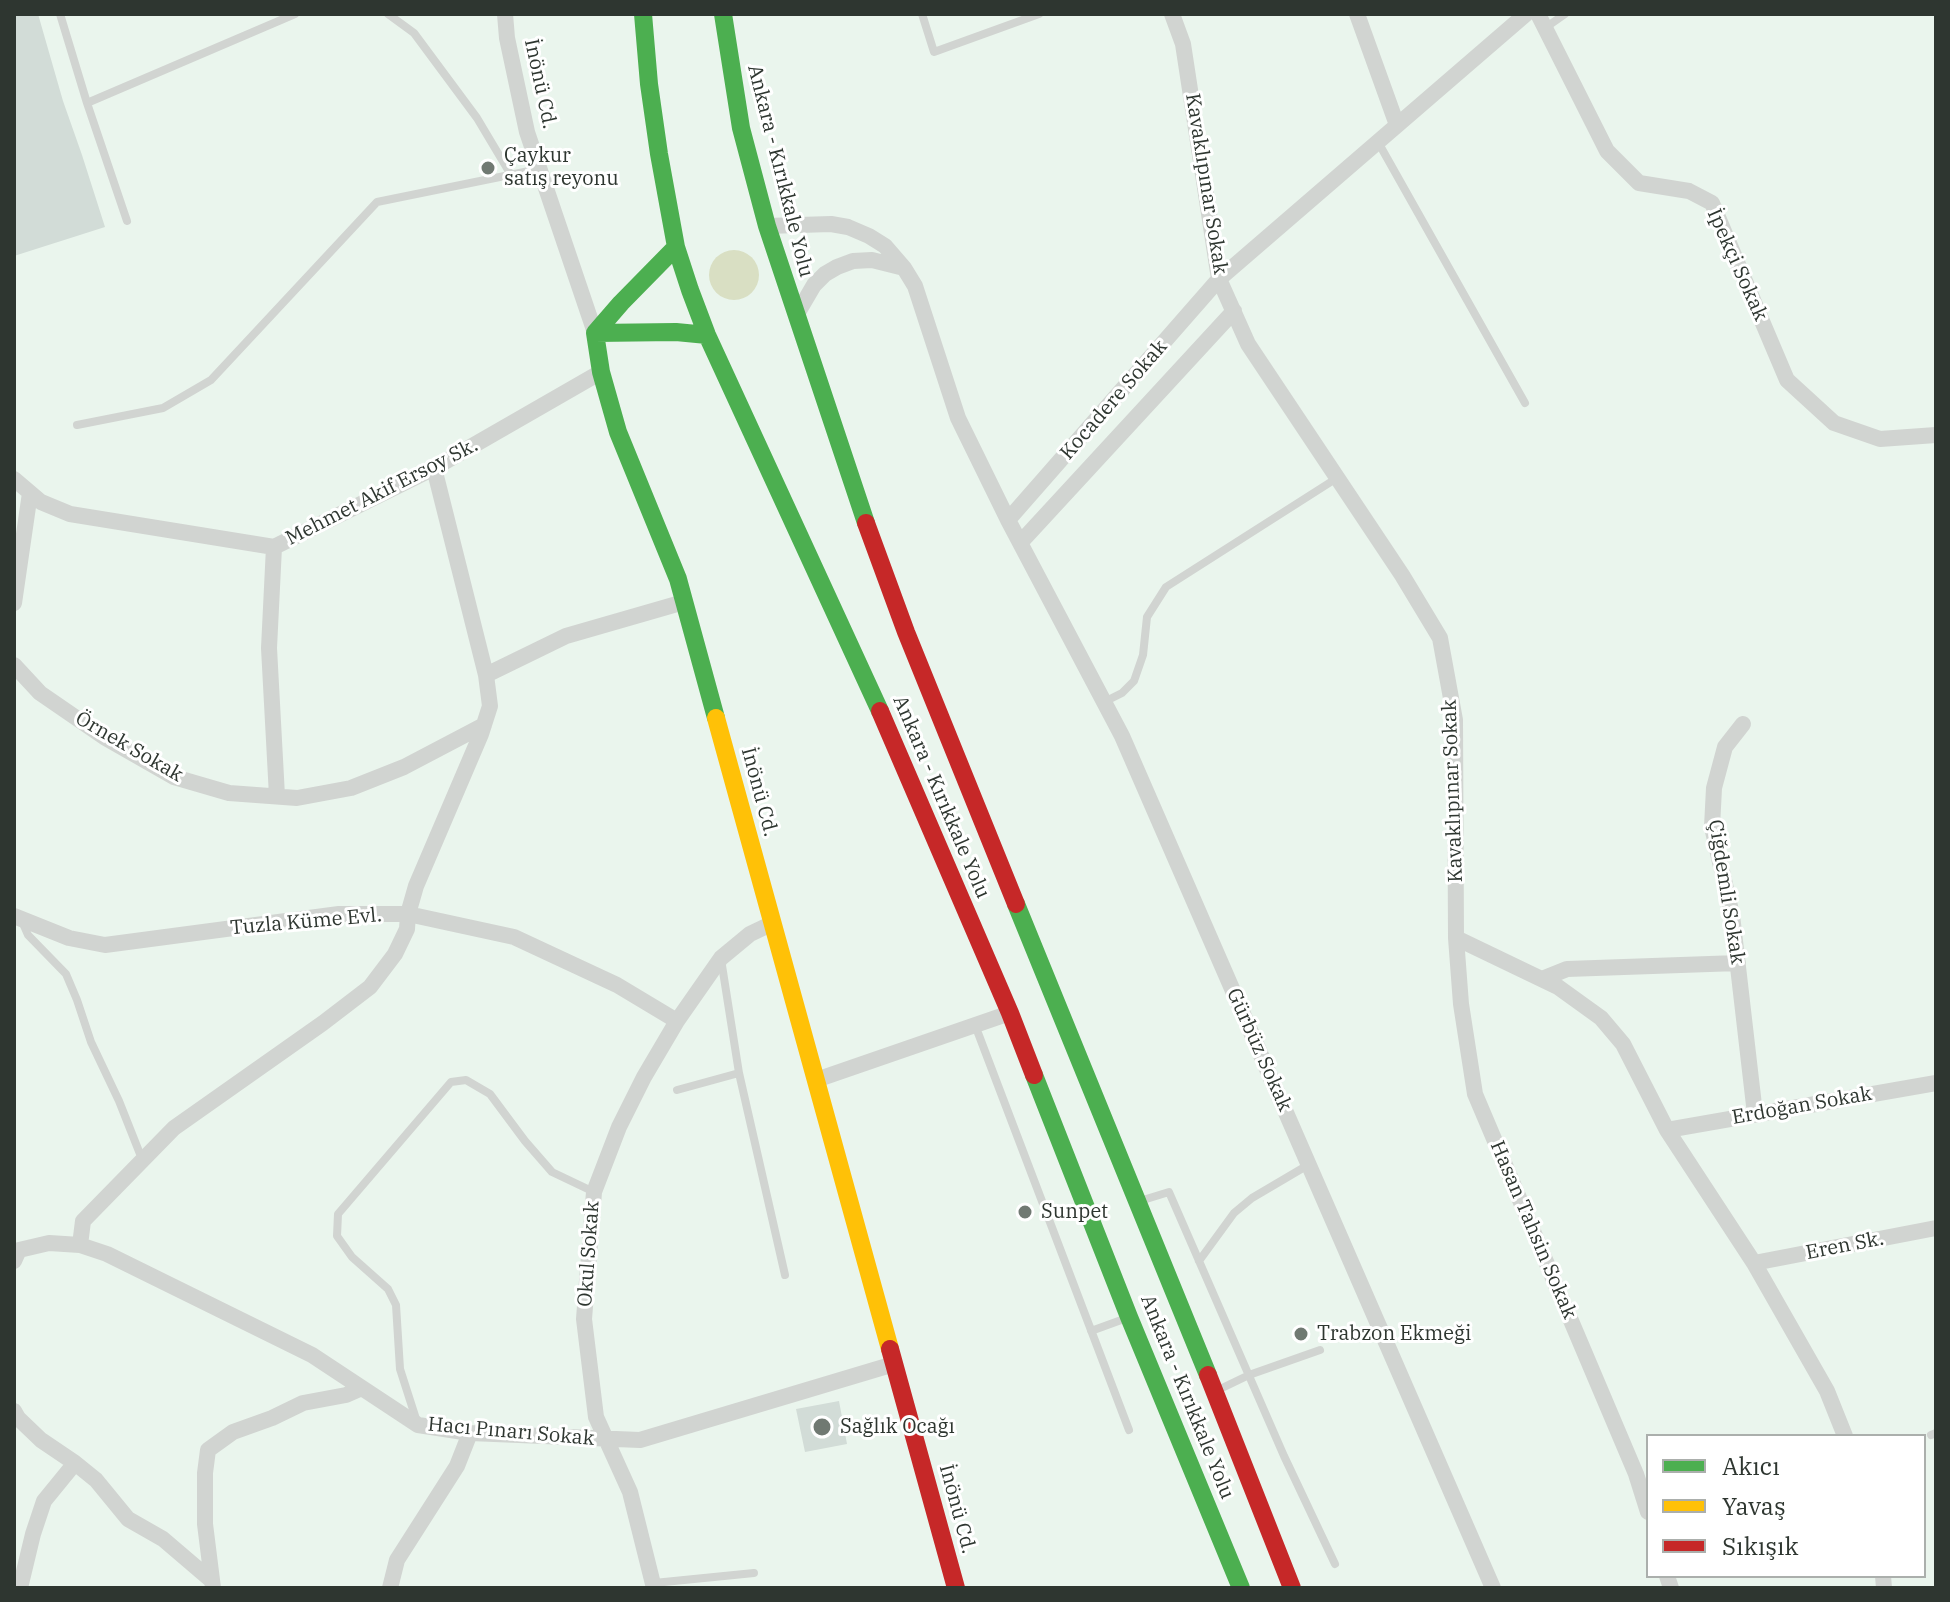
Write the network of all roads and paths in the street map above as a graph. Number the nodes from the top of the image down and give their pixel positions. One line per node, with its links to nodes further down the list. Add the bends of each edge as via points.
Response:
1 (60, 14): 14 (lane)
2 (295, 14): 14 (lane)
3 (388, 14): 18 (lane, via 414,33 477,118)
4 (505, 14): 17 (street, İnönü Cd., via 527,132)
5 (643, 14): 21 (main road, Ankara - Kırıkkale Yolu)
6 (723, 14): 20 (main road, Ankara - Kırıkkale Yolu, via 741,128)
7 (922, 14): 8 (lane, via 934,52)
8 (1039, 14)
9 (1172, 14): 23 (street, Kavaklıpınar Sokak, via 1183,44)
10 (1357, 14): 15 (street)
11 (1526, 14): 15 (street, Kocadere Sokak)
12 (1565, 14): 13 (lane)
13 (1542, 21): 31 (street, İpekçi Sokak, via 1607,151 1639,183 1689,191 1712,203 1787,380 1834,423 1880,439)
14 (87, 103): 19 (lane)
15 (1397, 125): 16 (street, Kocadere Sokak)
16 (1378, 142): 23 (street, Kocadere Sokak); 29 (lane)
17 (540, 169): 18 (lane); 26 (street, İnönü Cd.)
18 (511, 175): 30 (lane, via 377,202 211,380 163,408)
19 (127, 221)
20 (767, 226): 22 (street, Gürbüz Sokak, via 848,227 885,246); 25 (main road, Ankara - Kırıkkale Yolu)
21 (676, 247): 26 (main road); 27 (main road, Ankara - Kırıkkale Yolu)
22 (904, 268): 25 (street, via 872,260 837,267 814,285); 36 (street, Gürbüz Sokak, via 915,286 958,418)
23 (1219, 279): 24 (street, Kavaklıpınar Sokak); 36 (street, Kocadere Sokak)
24 (1234, 311): 33 (street, Kavaklıpınar Sokak, via 1248,344); 37 (street, Kocadere Sokak)
25 (796, 315): 66 (main road, Ankara - Kırıkkale Yolu, via 906,632)
26 (595, 333): 27 (main road); 28 (main road, İnönü Cd.)
27 (707, 335): 54 (main road, Ankara - Kırıkkale Yolu, via 885,721)
28 (601, 372): 32 (street, Mehmet Akif Ersoy Sk.); 39 (main road, İnönü Cd., via 618,432)
29 (1525, 403)
30 (77, 425)
31 (1936, 435)
32 (434, 468): 38 (street, Mehmet Akif Ersoy Sk.); 42 (street)
33 (1337, 477): 43 (lane, via 1166,587 1147,617 1134,681); 50 (street, Kavaklıpınar Sokak, via 1440,638 1455,720)
34 (14, 479): 35 (street, Mehmet Akif Ersoy Sk.)
35 (30, 493): 38 (street, Mehmet Akif Ersoy Sk., via 70,514); 40 (street)
36 (1008, 520): 37 (street, Gürbüz Sokak)
37 (1020, 543): 43 (street, Gürbüz Sokak)
38 (274, 547): 46 (street, via 269,648)
39 (684, 602): 42 (street, via 566,636); 49 (main road, İnönü Cd.)
40 (14, 603)
41 (14, 665): 46 (street, Örnek Sokak, via 40,693 174,777 229,793)
42 (486, 675): 45 (street, via 490,706)
43 (1104, 702): 64 (street, Gürbüz Sokak)
44 (1743, 724): 52 (street, Çiğdemli Sokak, via 1725,747 1714,788 1712,827)
45 (484, 725): 46 (street, Örnek Sokak, via 351,788 297,798); 47 (street)
46 (277, 796)
47 (408, 914): 48 (street, Tuzla Küme Evl., via 339,914 105,945); 55 (street, Tuzla Küme Evl., via 514,937 617,985); 63 (street, via 395,954 370,987 174,1128)
48 (18, 918): 63 (lane, via 66,974)
49 (773, 923): 51 (street, Okul Sokak); 58 (main road, İnönü Cd.)
50 (1456, 938): 53 (street); 87 (street, Hasan Tahsin Sokak, via 1475,1094)
51 (721, 958): 55 (street, Okul Sokak); 57 (lane)
52 (1738, 963): 53 (street, via 1567,969); 61 (street, Çiğdemli Sokak)
53 (1542, 979): 62 (street, via 1601,1018 1623,1044)
54 (1010, 1013): 56 (street); 73 (main road, Ankara - Kırıkkale Yolu)
55 (677, 1021): 65 (street, Okul Sokak, via 619,1127)
56 (975, 1025): 58 (street); 74 (lane)
57 (739, 1073): 60 (lane); 72 (lane)
58 (816, 1080): 76 (main road, İnönü Cd.)
59 (1936, 1083): 61 (street, Erdoğan Sokak)
60 (677, 1090)
61 (1755, 1114): 62 (street, Erdoğan Sokak)
62 (1667, 1130): 71 (street)
63 (142, 1159): 68 (street, via 83,1221)
64 (1309, 1164): 70 (lane, via 1234,1213); 97 (street, Gürbüz Sokak)
65 (594, 1192): 81 (lane, via 552,1172 490,1094 466,1080 451,1082 338,1214 337,1236 388,1289 396,1305 400,1369); 85 (street, Okul Sokak, via 584,1319 596,1417)
66 (1137, 1202): 70 (lane, via 1169,1192); 79 (main road, Ankara - Kırıkkale Yolu)
67 (1936, 1228): 71 (street, Eren Sk.)
68 (80, 1245): 69 (street, Hacı Pınarı Sokak, via 49,1243); 78 (street, Hacı Pınarı Sokak, via 238,1317)
69 (16, 1254)
70 (1199, 1261): 77 (lane)
71 (1754, 1263): 84 (street, via 1827,1391)
72 (785, 1275)
73 (1129, 1317): 74 (lane); 95 (main road, Ankara - Kırıkkale Yolu)
74 (1091, 1331): 82 (lane)
75 (1320, 1350): 77 (lane)
76 (894, 1364): 85 (street, Hacı Pınarı Sokak, via 640,1440); 94 (main road, İnönü Cd.)
77 (1249, 1375): 79 (lane); 88 (lane)
78 (362, 1388): 81 (street, Hacı Pınarı Sokak); 90 (street, via 303,1403 233,1432 208,1450 205,1524)
79 (1214, 1391): 96 (main road, Ankara - Kırıkkale Yolu)
80 (14, 1411): 86 (street, via 41,1440)
81 (418, 1425): 83 (street, Hacı Pınarı Sokak)
82 (1129, 1430)
83 (470, 1433): 85 (street, Hacı Pınarı Sokak); 93 (street, via 457,1466 397,1560)
84 (1844, 1434)
85 (604, 1440): 91 (street, Okul Sokak, via 630,1492)
86 (75, 1463): 90 (street, via 128,1519 163,1539); 92 (street, via 44,1501)
87 (1646, 1506)
88 (1335, 1564)
89 (754, 1573): 91 (lane)
90 (212, 1584)
91 (654, 1586)
92 (20, 1588)
93 (390, 1588)
94 (956, 1588)
95 (1241, 1588)
96 (1292, 1588)
97 (1493, 1588)

